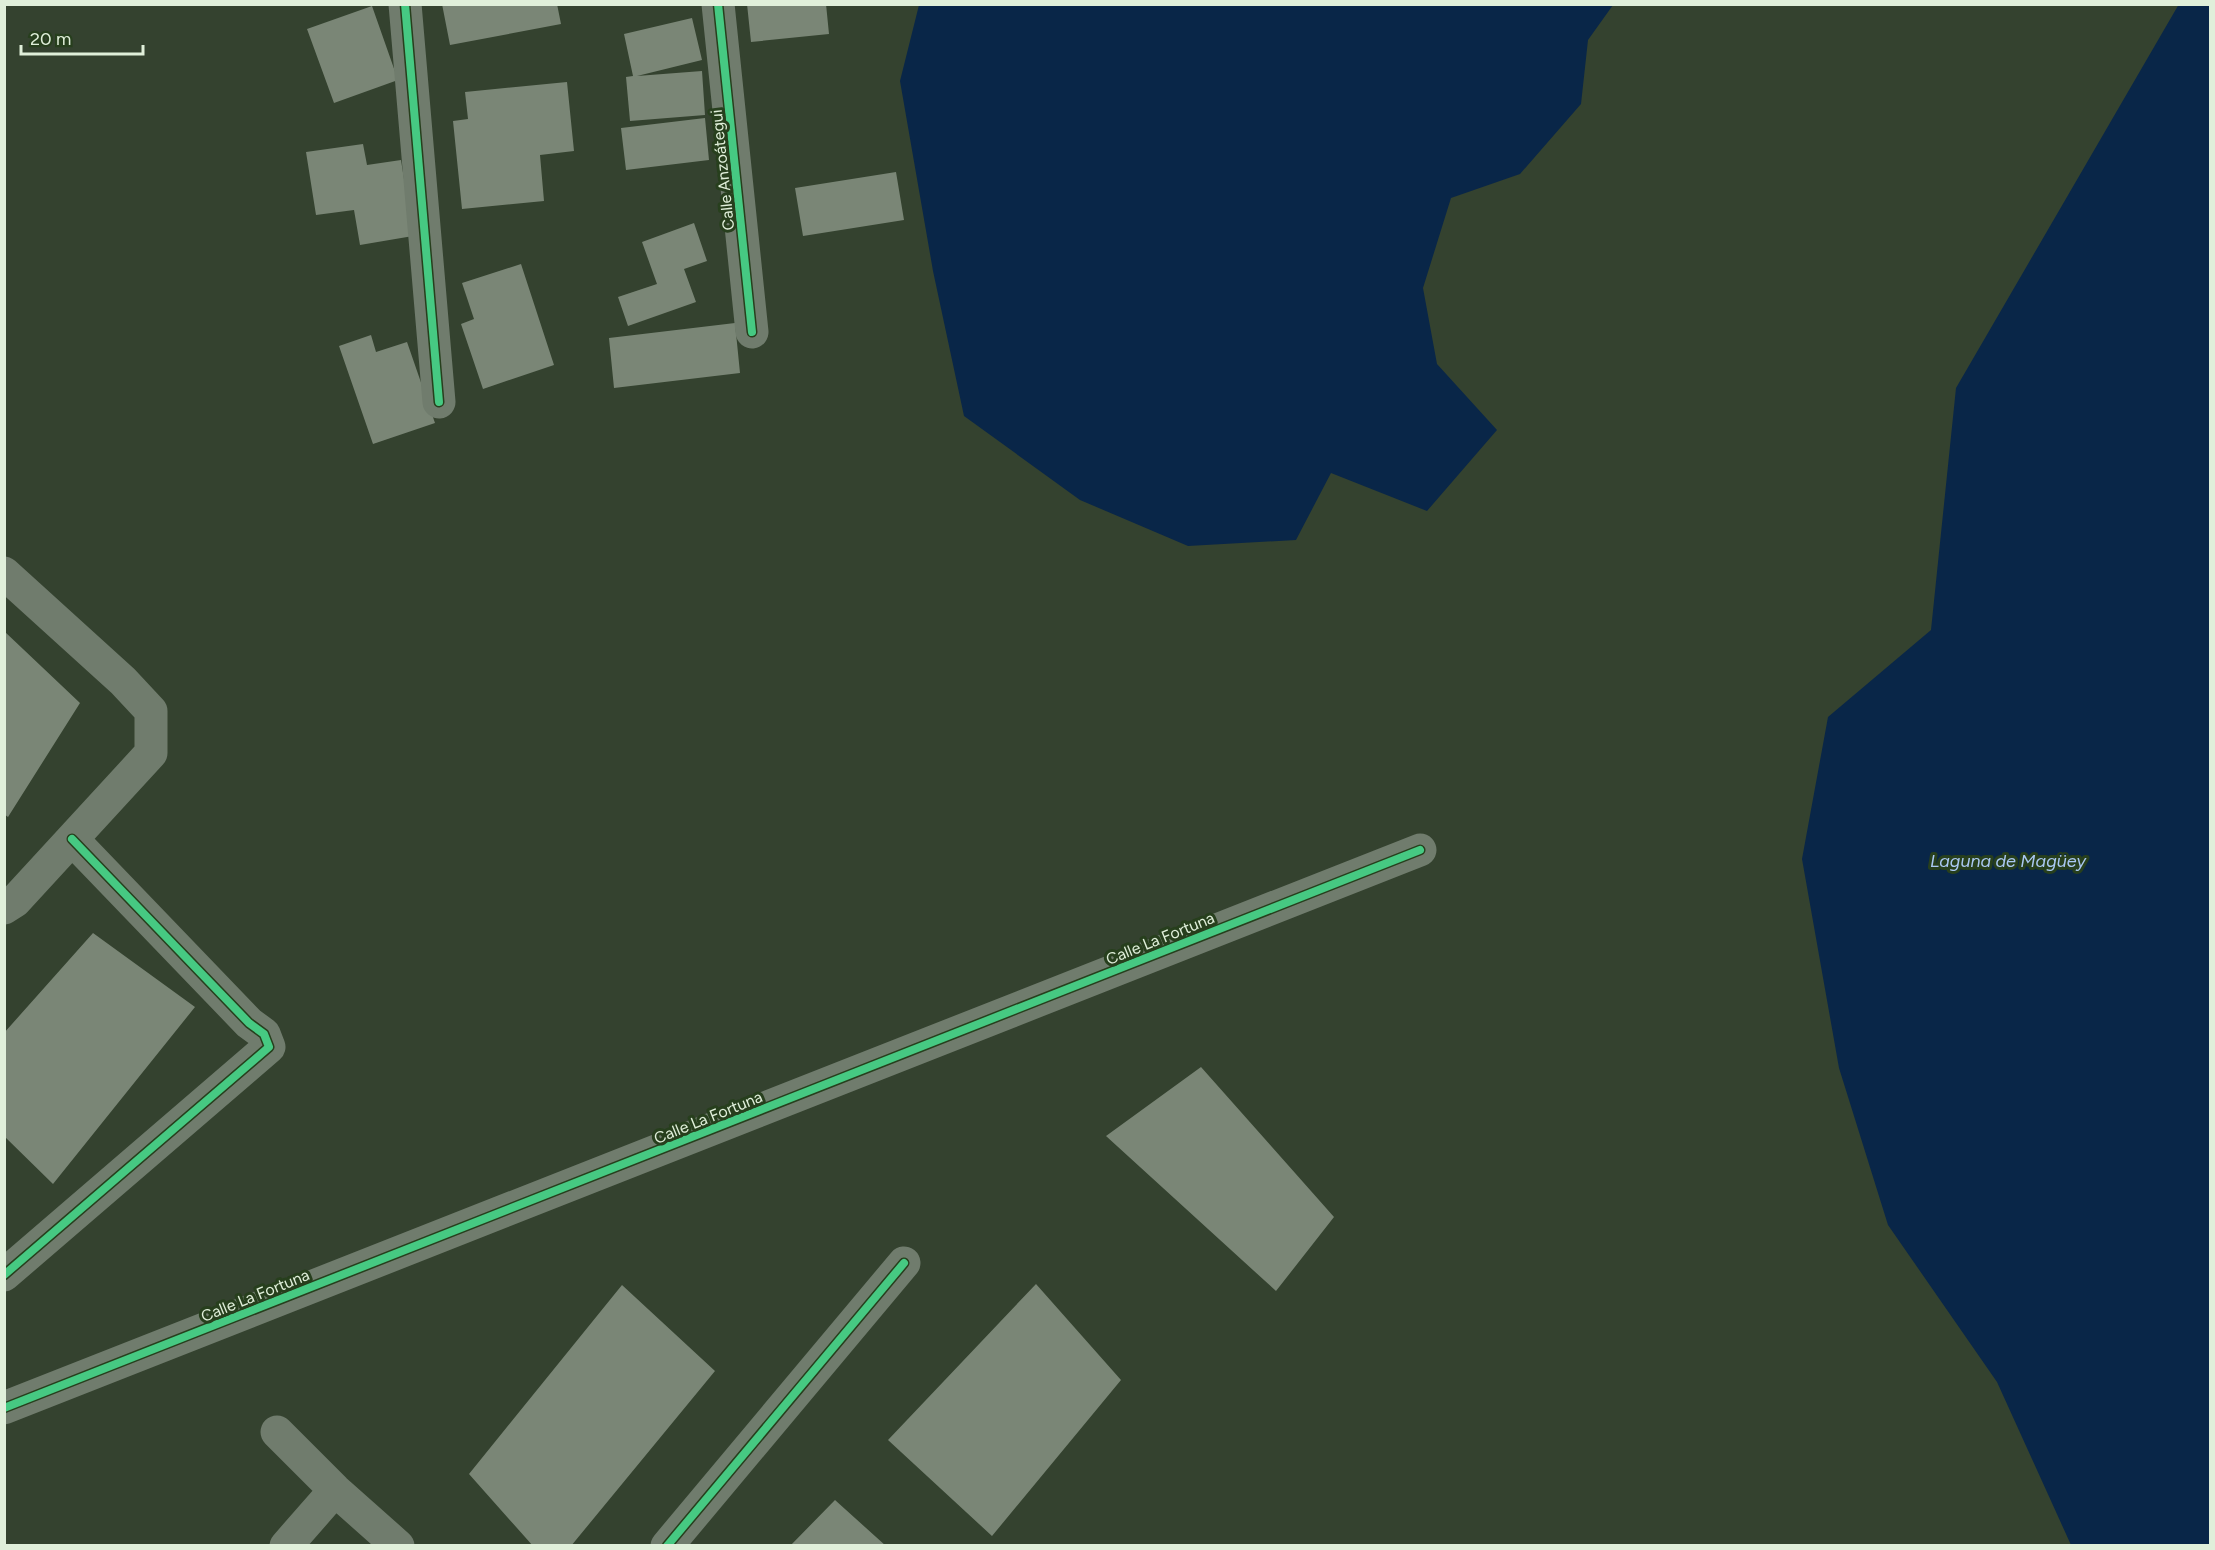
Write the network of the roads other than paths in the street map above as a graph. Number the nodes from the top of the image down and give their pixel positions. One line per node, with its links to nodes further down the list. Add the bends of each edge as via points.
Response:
1 (405, 4): 4 (street)
2 (718, 4): 3 (street, Calle Anzoátegui)
3 (752, 332)
4 (438, 402)
5 (4, 573): 6 (street, via 151,711 151,753)
6 (72, 839): 8 (street); 10 (street, via 264,1034 269,1047)
7 (1420, 850): 11 (street, Calle La Fortuna)
8 (4, 908)
9 (904, 1263): 16 (street)
10 (6, 1272)
11 (4, 1408)
12 (277, 1432): 13 (street)
13 (334, 1490): 14 (street); 15 (street)
14 (286, 1545)
15 (398, 1545)
16 (667, 1545)

